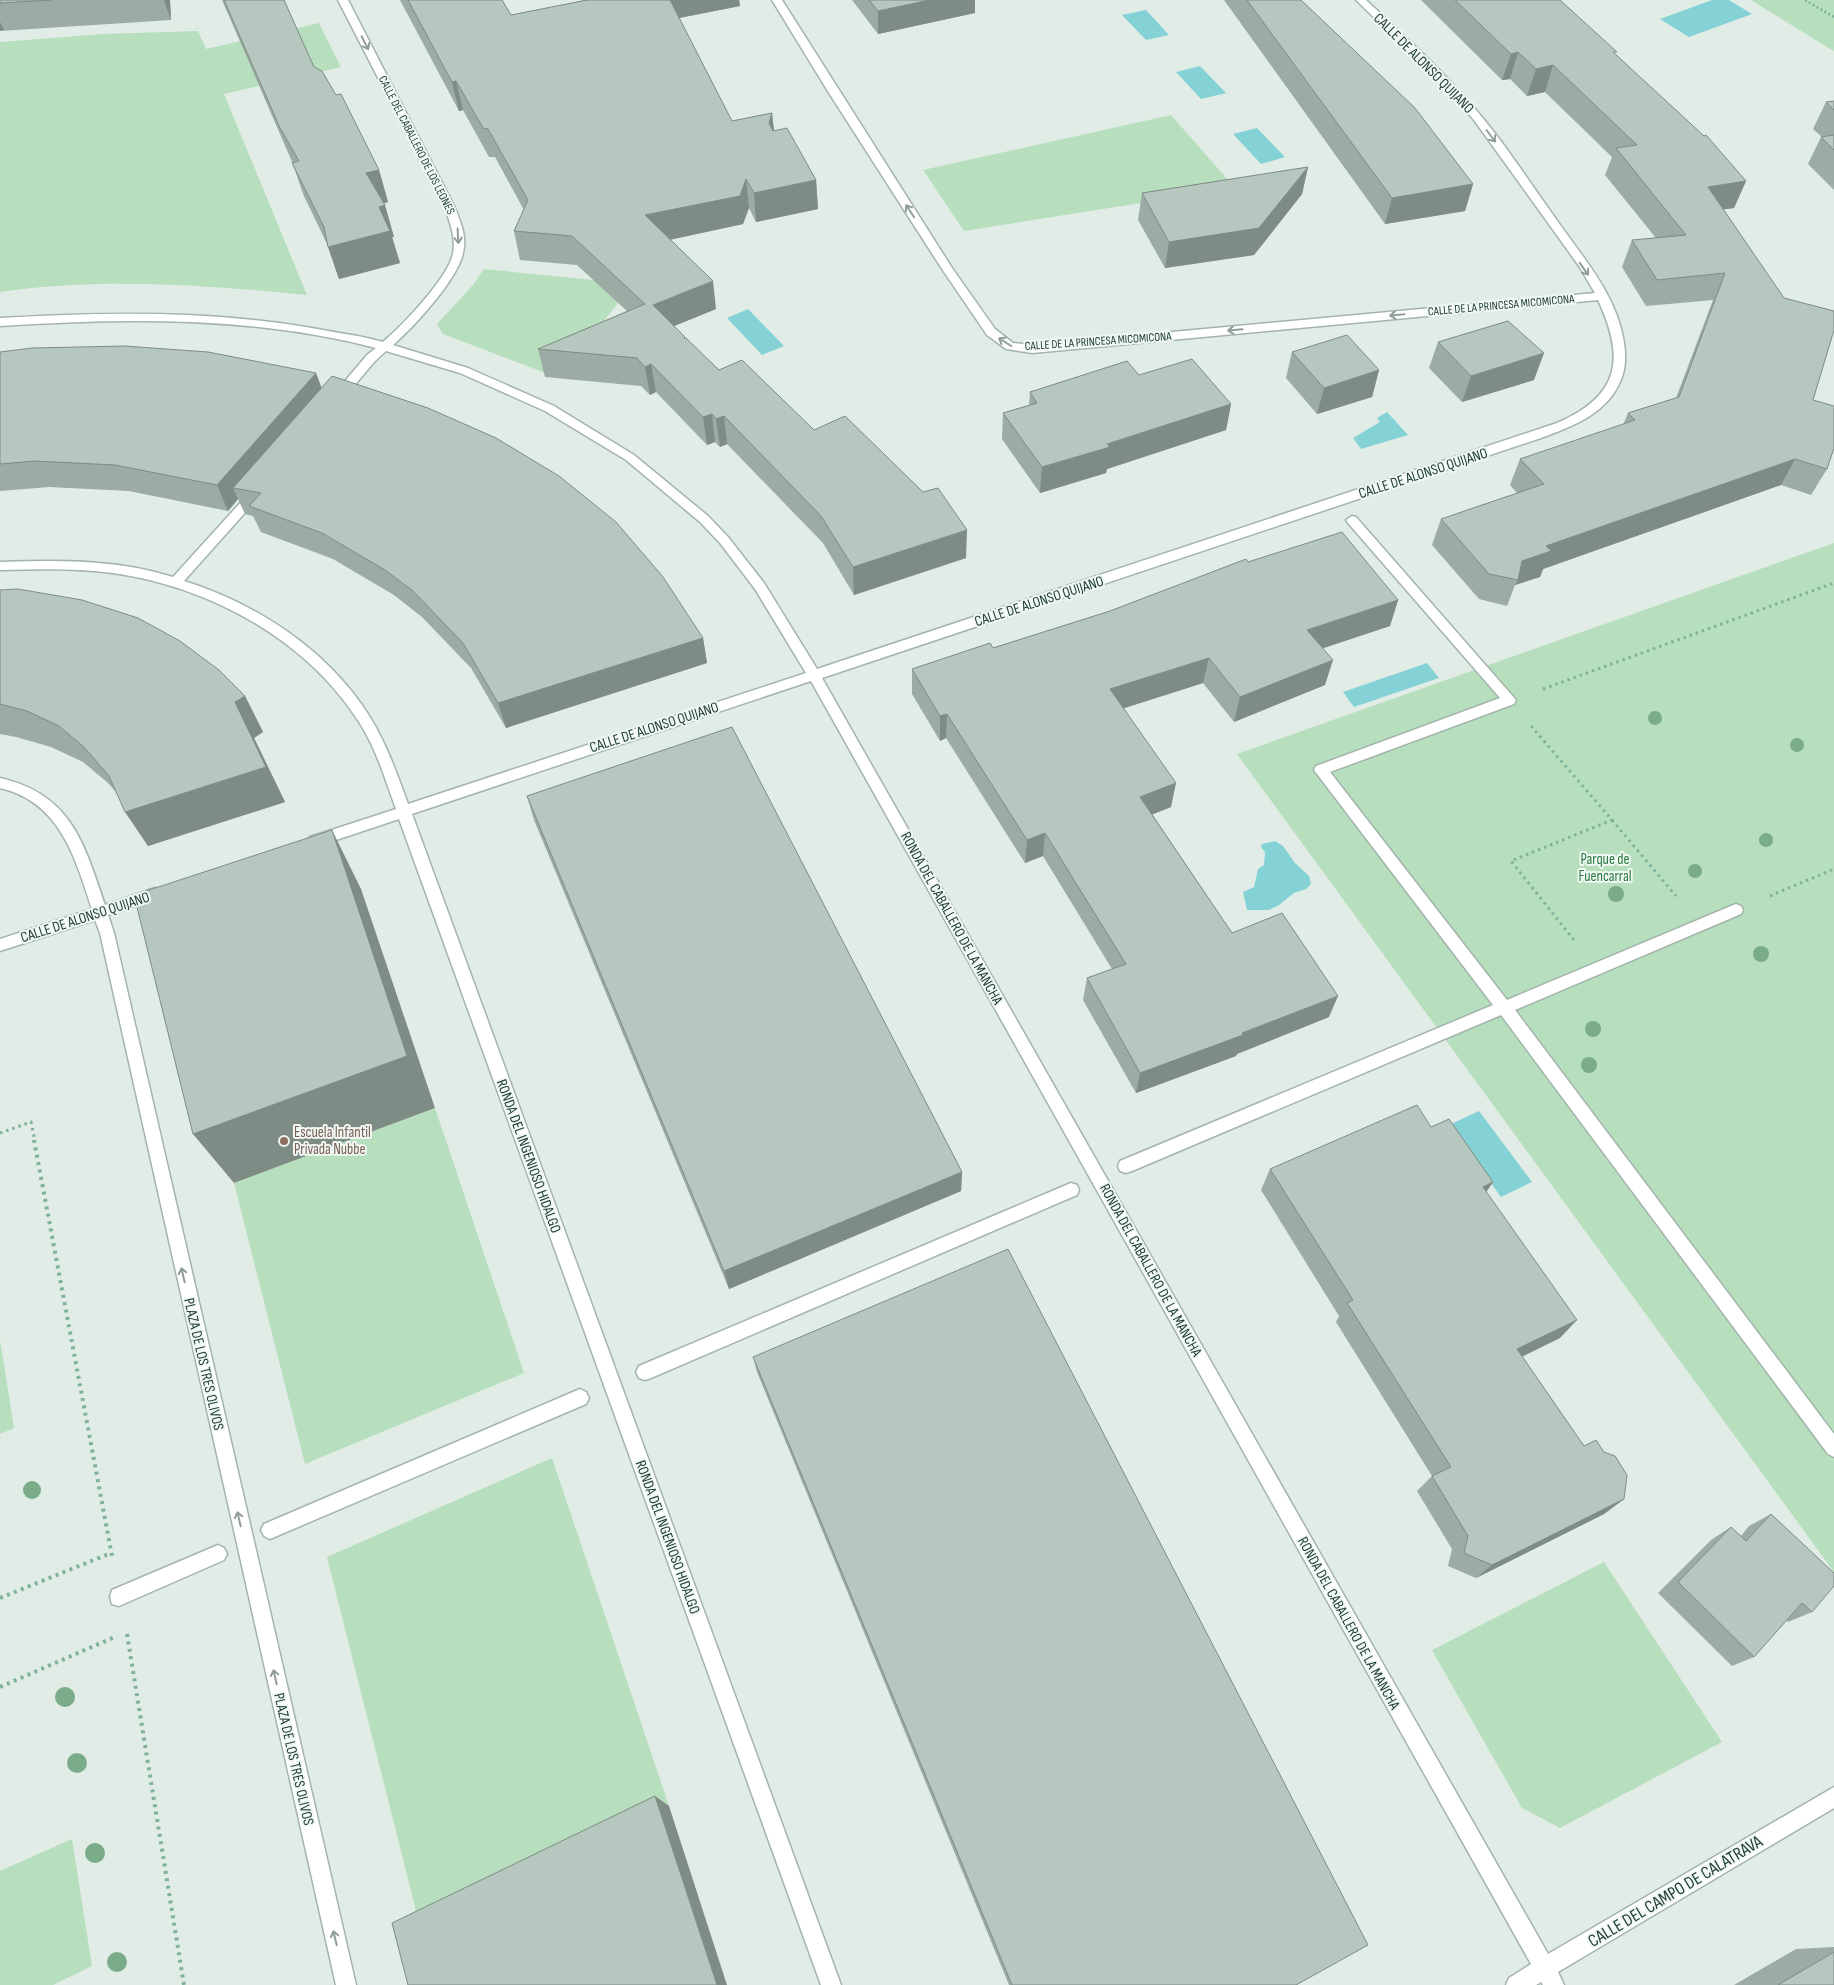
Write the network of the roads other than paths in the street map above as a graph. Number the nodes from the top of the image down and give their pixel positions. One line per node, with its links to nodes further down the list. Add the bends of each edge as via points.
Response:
1 (343, 0): 6 (street, CALLE DEL CABALLERO DE LOS LEONES, one-way to 6, via 450,208 459,232 458,254 446,279)
2 (777, 0): 4 (street, CALLE DE LA PRINCESA MICOMICONA, one-way to 2, via 1032,348 1010,346 991,332 947,269)
3 (1360, 0): 4 (street, CALLE DE ALONSO QUIJANO, one-way to 4, via 1478,118)
4 (1602, 296): 12 (street, CALLE DE ALONSO QUIJANO, via 1620,357 1617,377 1607,394 1573,422)
5 (0, 322): 6 (street, RONDA DEL CABALLERO DE LA MANCHA, via 112,315 190,316 302,328)
6 (387, 345): 7 (street, CALLE DEL CABALLERO DE LOS LEONES); 12 (street, RONDA DEL CABALLERO DE LA MANCHA, via 505,386 563,414 638,463 704,519 740,560)
7 (332, 404)
8 (261, 486): 11 (street)
9 (1352, 520): 20 (street, via 1508,700 1322,770)
10 (0, 566): 11 (street, RONDA DEL INGENIOSO HIDALGO, via 128,570)
11 (176, 582): 14 (street, RONDA DEL INGENIOSO HIDALGO, via 223,600 270,627 309,656 363,717 388,768)
12 (814, 674): 14 (street, CALLE DE ALONSO QUIJANO); 30 (street, RONDA DEL CABALLERO DE LA MANCHA)
13 (0, 783): 18 (street, PLAZA DE LOS TRES OLIVOS, via 11,785 49,805 70,833)
14 (404, 811): 15 (street, CALLE DE ALONSO QUIJANO); 32 (street, RONDA DEL INGENIOSO HIDALGO)
15 (302, 845)
16 (172, 888): 18 (street, CALLE DE ALONSO QUIJANO)
17 (1736, 910): 20 (street)
18 (100, 912): 19 (street, CALLE DE ALONSO QUIJANO); 31 (street, PLAZA DE LOS TRES OLIVOS, one-way to 18)
19 (0, 945)
20 (1503, 1007): 21 (street); 25 (street)
21 (1126, 1166)
22 (1071, 1190): 23 (street)
23 (645, 1372)
24 (580, 1398): 26 (street)
25 (1834, 1448)
26 (270, 1530)
27 (218, 1554): 28 (street)
28 (119, 1597)
29 (1834, 1797): 30 (street, CALLE DEL CAMPO DE CALATRAVA)
30 (1549, 1977): 33 (street, CALLE DEL CAMPO DE CALATRAVA)
31 (346, 1985)
32 (830, 1985)
33 (1516, 1985)

